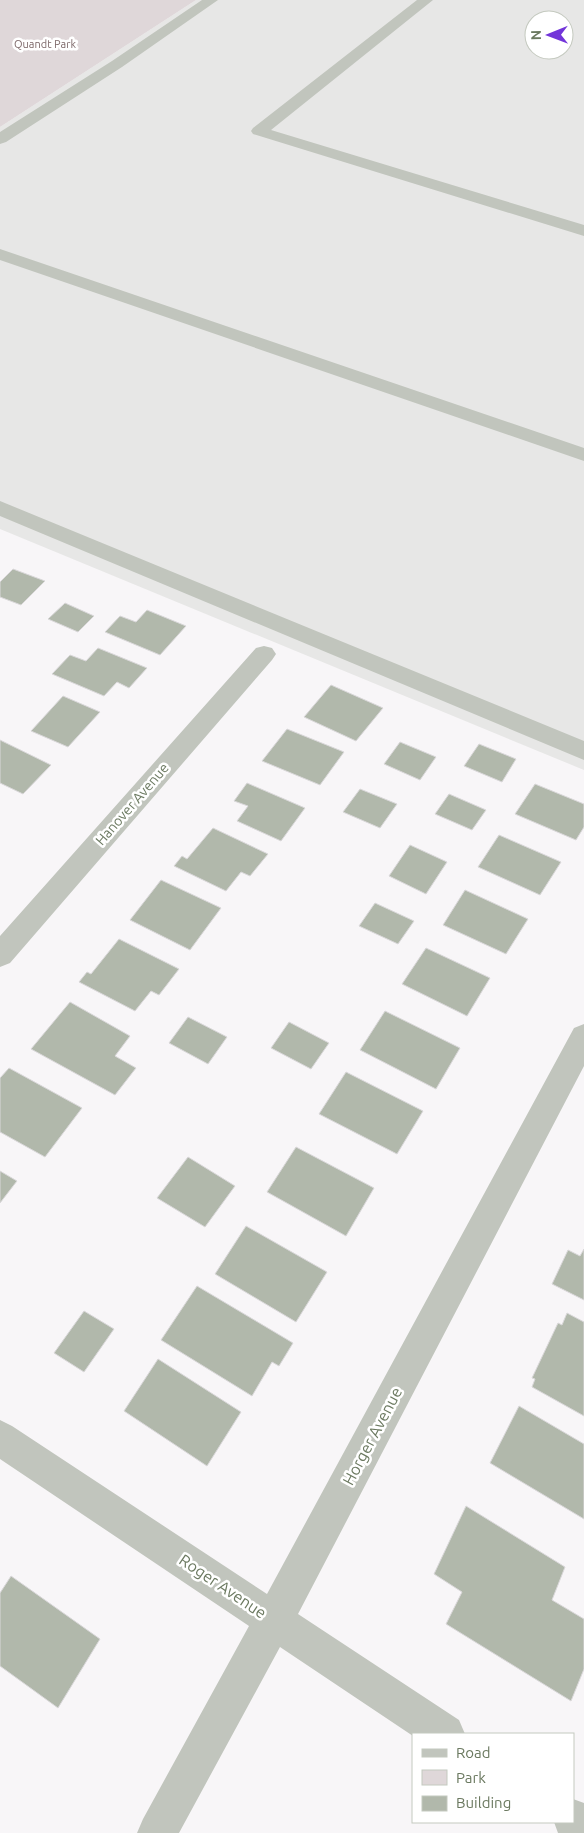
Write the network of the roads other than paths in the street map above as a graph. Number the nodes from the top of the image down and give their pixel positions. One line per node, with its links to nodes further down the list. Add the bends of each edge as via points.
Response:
1 (211, 0): 3 (street)
2 (426, 0): 4 (street, via 259,131)
3 (0, 139)
4 (584, 231)
5 (0, 254): 6 (street)
6 (584, 455)
7 (0, 508): 9 (street)
8 (264, 654): 10 (street, Hanover Avenue)
9 (584, 751)
10 (0, 955)
11 (584, 1037): 13 (street, Horger Avenue)
12 (0, 1438): 13 (street, Roger Avenue)
13 (274, 1620): 14 (street, Roger Avenue); 15 (street, Horger Avenue)
14 (444, 1733)
15 (157, 1833)

